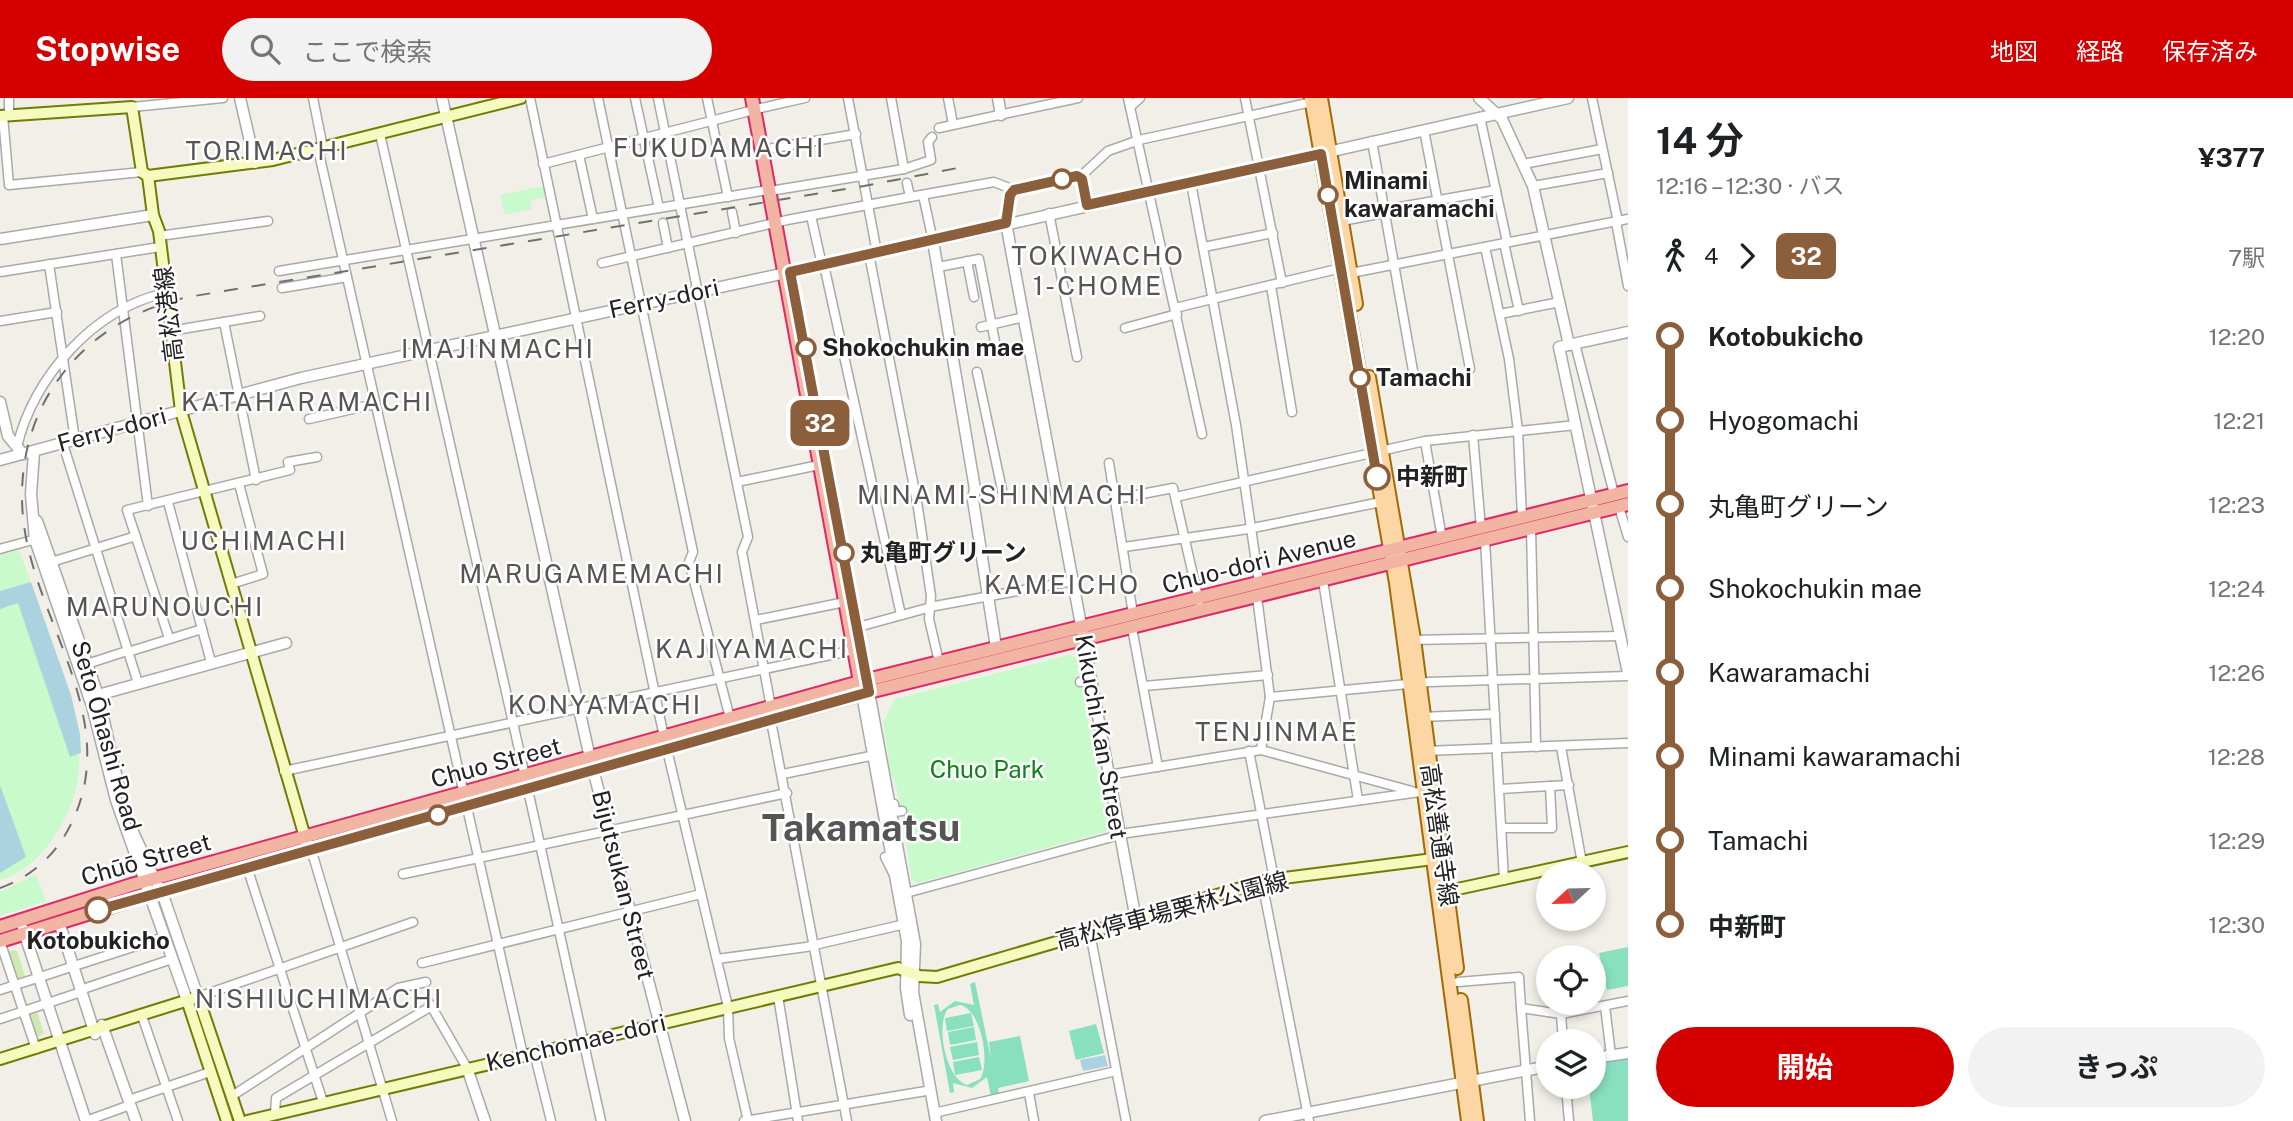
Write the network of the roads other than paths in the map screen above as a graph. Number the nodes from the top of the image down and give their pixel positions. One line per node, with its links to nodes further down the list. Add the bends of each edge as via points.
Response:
1 (9, 98): 31 (street)
2 (223, 98): 27 (street)
3 (240, 98): 52 (street)
4 (313, 98): 46 (street)
5 (442, 98): 33 (street, Bijutsukan Street)
6 (521, 98): 25 (main road)
7 (530, 98): 53 (street)
8 (598, 98): 47 (street)
9 (635, 98): 42 (street)
10 (658, 98): 39 (street)
11 (707, 98): 35 (street)
12 (804, 98): 28 (street)
13 (849, 98): 41 (street)
14 (891, 98): 56 (street)
15 (948, 98): 36 (street)
16 (998, 98): 30 (street)
17 (1078, 98): 23 (street)
18 (1140, 98): 26 (street)
19 (1245, 98): 32 (street)
20 (1479, 98): 29 (street)
21 (1568, 98): 29 (street, Ferry-dori)
22 (1592, 98): 49 (street)
23 (1069, 99): 30 (street)
24 (1314, 99): 32 (street); 50 (main road)
25 (507, 100): 33 (main road)
26 (1129, 102): 44 (street)
27 (132, 103): 31 (main road); 58 (main road, 高松港線)
28 (757, 104): 35 (street); 48 (highway); 64 (highway)
29 (1497, 114): 34 (street, Ferry-dori); 54 (street)
30 (1001, 115): 36 (street)
31 (4, 116): 58 (street, via 9,184)
32 (1248, 116): 44 (street); 55 (street)
33 (447, 117): 40 (main road); 94 (street, Bijutsukan Street)
34 (1480, 117): 38 (street, Ferry-dori); 66 (street)
35 (712, 120): 39 (street); 69 (street)
36 (953, 124): 37 (street)
37 (939, 128)
38 (1424, 130): 45 (street, Ferry-dori); 71 (street)
39 (665, 131): 42 (street); 72 (street)
40 (380, 134): 46 (main road); 102 (street)
41 (856, 134): 48 (street); 59 (street)
42 (644, 137): 47 (street); 74 (street)
43 (932, 137): 56 (street, via 928,142 931,160)
44 (1139, 140): 60 (street, via 1108,151); 67 (street)
45 (1372, 141): 50 (street, Ferry-dori); 75 (street)
46 (321, 148): 52 (main road); 107 (street)
47 (608, 148): 51 (street); 78 (street)
48 (768, 149): 64 (highway)
49 (1602, 149): 54 (street); 57 (street)
50 (1325, 153): 55 (street, Ferry-dori); 84 (main road); 115 (main road)
51 (579, 155): 53 (street); 81 (street)
52 (255, 163): 58 (main road)
53 (543, 164): 89 (street)
54 (1523, 164): 63 (street)
55 (1260, 168): 62 (street, Ferry-dori); 91 (street)
56 (904, 169): 59 (street)
57 (1608, 173): 63 (street); 85 (street)
58 (145, 174): 79 (main road, 高松港線)
59 (863, 176): 64 (street); 73 (street)
60 (1080, 177)
61 (907, 183): 70 (street)
62 (1191, 183): 67 (street, Ferry-dori); 99 (street)
63 (1533, 187): 92 (street)
64 (772, 190): 69 (street); 87 (highway)
65 (1014, 190): 68 (street, via 994,182)
66 (1496, 190): 71 (street); 97 (street)
67 (1150, 192): 77 (street, Ferry-dori); 130 (street)
68 (923, 195): 70 (street); 95 (street)
69 (728, 197): 72 (street)
70 (910, 197): 73 (street)
71 (1437, 200): 75 (street); 105 (street)
72 (681, 204): 74 (street); 98 (street)
73 (868, 204): 80 (street); 104 (street)
74 (659, 208): 78 (street)
75 (1383, 211): 84 (street); 111 (street)
76 (732, 212): 90 (street)
77 (1049, 213): 88 (street, Ferry-dori); 149 (street)
78 (622, 214): 81 (street); 106 (street)
79 (153, 215): 93 (street); 96 (main road, 高松港線)
80 (811, 216): 87 (street); 112 (street)
81 (593, 219): 89 (street)
82 (1628, 219): 85 (street)
83 (268, 221): 96 (street)
84 (1342, 221): 115 (main road)
85 (1617, 222): 92 (street); 121 (street)
86 (663, 223): 101 (street)
87 (778, 223): 90 (street); 117 (highway)
88 (1006, 223): 95 (street, Ferry-dori); 135 (street, Kikuchi Kan Street)
89 (558, 226): 94 (street); 136 (street)
90 (736, 233): 98 (street)
91 (1273, 233): 99 (street); 119 (street)
92 (1545, 235): 97 (street); 127 (street)
93 (0, 239)
94 (475, 240): 102 (street); 144 (street, Bijutsukan Street)
95 (933, 241): 104 (street, Ferry-dori); 113 (street)
96 (160, 242): 103 (street); 124 (main road, 高松港線)
97 (1506, 243): 100 (street); 131 (street)
98 (689, 244): 101 (street); 123 (street)
99 (1204, 247): 126 (street)
100 (1485, 247): 105 (street); 133 (street)
101 (668, 248): 106 (street)
102 (408, 250): 107 (street); 147 (street)
103 (116, 254): 110 (street); 129 (street)
104 (873, 254): 112 (street, Ferry-dori); 211 (street, via 918,508)
105 (1448, 254): 111 (street); 151 (street)
106 (631, 256): 109 (street); 128 (street)
107 (343, 261): 114 (street); 118 (street)
108 (967, 261): 113 (street); 125 (street); 139 (street, via 979,259)
109 (602, 263)
110 (49, 264): 116 (street); 132 (street)
111 (1394, 264): 115 (street); 153 (street)
112 (823, 265): 117 (street, Ferry-dori); 213 (street)
113 (938, 267): 207 (street)
114 (279, 271)
115 (1346, 271): 119 (street); 169 (main road)
116 (0, 272)
117 (787, 273): 123 (street, Ferry-dori); 173 (highway); 216 (highway)
118 (346, 277): 122 (street); 150 (street)
119 (1282, 283): 120 (street)
120 (1271, 286): 126 (street); 158 (street)
121 (1628, 286)
122 (282, 288)
123 (699, 292): 128 (street, Ferry-dori); 176 (street)
124 (165, 293): 129 (street); 142 (main road, 高松港線)
125 (974, 298)
126 (1214, 299): 130 (street); 175 (street)
127 (1560, 302): 131 (street); 146 (street)
128 (640, 304): 136 (street, Ferry-dori); 236 (street, via 693,552 690,557)
129 (124, 309): 148 (street); 160 (street)
130 (1176, 311): 141 (street); 163 (street)
131 (1519, 311): 133 (street)
132 (57, 312): 137 (street); 148 (street)
133 (1500, 314): 162 (street)
134 (260, 316): 138 (street)
135 (1024, 317): 139 (street); 203 (street, Kikuchi Kan Street)
136 (578, 318): 144 (street, Ferry-dori); 243 (street)
137 (0, 321)
138 (224, 322): 142 (street); 154 (street)
139 (991, 323): 140 (street); 145 (street)
140 (981, 327)
141 (1125, 328)
142 (170, 331): 157 (main road, 高松港線)
143 (1628, 331): 146 (street)
144 (495, 336): 147 (street, Ferry-dori); 248 (street, Bijutsukan Street)
145 (995, 342)
146 (1572, 345): 161 (street, via 1559,348); 186 (street)
147 (431, 350): 150 (street, Ferry-dori); 253 (street)
148 (64, 357): 165 (street); 168 (street, via 37,396)
149 (1077, 357)
150 (366, 364): 154 (street, Ferry-dori); 156 (street)
151 (1470, 369)
152 (977, 372): 178 (street)
153 (1415, 382)
154 (237, 396): 157 (street, Ferry-dori); 174 (street)
155 (0, 402): 168 (street, via 9,436)
156 (375, 404): 159 (street); 254 (street)
157 (181, 411): 160 (street, Ferry-dori); 180 (main road, 高松港線)
158 (1292, 412)
159 (309, 419)
160 (138, 423): 165 (street, Ferry-dori); 187 (street)
161 (1576, 425): 162 (street); 183 (street)
162 (1518, 430): 164 (street); 189 (street)
163 (1202, 434)
164 (1473, 435): 166 (street); 192 (street)
165 (75, 440): 167 (street, Ferry-dori)
166 (1425, 441): 169 (street); 196 (street)
167 (63, 443): 168 (street, Ferry-dori); 200 (street)
168 (25, 451): 171 (street, Ferry-dori); 195 (street, Seto Ōhashi Road)
169 (1377, 451): 175 (street); 185 (main road); 201 (main road)
170 (317, 457): 174 (street, via 288,462 290,470)
171 (0, 460)
172 (1109, 463): 182 (street)
173 (820, 465): 176 (street); 209 (highway)
174 (256, 480): 177 (street)
175 (1245, 481): 181 (street); 190 (street)
176 (737, 482): 214 (street, via 748,537 742,552)
177 (239, 484): 180 (street); 206 (street, via 263,575)
178 (1002, 490)
179 (1628, 491): 186 (highway, Chuo-dori Avenue)
180 (204, 493): 184 (street); 206 (main road, 高松港線)
181 (1176, 497): 182 (street, via 1173,488); 197 (street)
182 (1116, 499): 198 (street)
183 (1591, 500): 186 (highway, Chuo-dori Avenue); 188 (street); 189 (highway, Chuo-dori Avenue)
184 (168, 502): 187 (street); 218 (street)
185 (1381, 502): 190 (street); 201 (main road)
186 (1621, 502): 188 (highway, Chuo-dori Avenue); 194 (street)
187 (148, 506): 193 (street, via 128,510)
188 (1594, 513): 191 (highway, Chuo-dori Avenue); 219 (street)
189 (1522, 517): 192 (highway, Chuo-dori Avenue)
190 (1252, 528): 197 (street); 205 (street)
191 (1531, 528): 192 (highway, Chuo-dori Avenue); 222 (street)
192 (1483, 534): 196 (highway, Chuo-dori Avenue); 201 (highway, Chuo-dori Avenue); 221 (street)
193 (136, 536): 200 (street); 220 (street)
194 (1628, 537)
195 (39, 538): 199 (street); 202 (street, Seto Ōhashi Road)
196 (1442, 538): 201 (highway, Chuo-dori Avenue)
197 (1185, 539): 198 (street); 210 (street)
198 (1124, 547): 212 (street)
199 (0, 549)
200 (96, 549): 202 (street); 228 (street)
201 (1396, 556): 204 (highway, Chuo-dori Avenue); 205 (highway, Chuo-dori Avenue); 224 (main road, 高松善通寺線)
202 (48, 563): 232 (street, Seto Ōhashi Road); 302 (street, Seto Ōhashi Road, via 116,800)
203 (1073, 581): 207 (street); 215 (street, Kikuchi Kan Street)
204 (1323, 581): 208 (highway, Chuo-dori Avenue); 244 (street)
205 (1259, 583): 210 (highway, Chuo-dori Avenue)
206 (231, 584): 229 (main road, 高松港線)
207 (988, 596): 211 (street); 226 (street)
208 (1257, 597): 210 (highway, Chuo-dori Avenue); 234 (street)
209 (845, 602): 214 (street); 227 (highway)
210 (1200, 604): 212 (highway, Chuo-dori Avenue); 217 (highway, Chuo-dori Avenue)
211 (929, 608): 213 (street); 231 (street)
212 (1133, 614): 215 (highway, Chuo-dori Avenue)
213 (901, 615): 216 (street)
214 (755, 620): 233 (street)
215 (1081, 626): 223 (street, Kikuchi Kan Street); 226 (highway, Chuo-dori Avenue)
216 (858, 627): 241 (highway)
217 (1132, 628): 223 (highway, Chuo-dori Avenue); 242 (street)
218 (202, 629): 220 (street); 230 (street)
219 (1621, 636): 222 (street); 235 (street)
220 (169, 638): 228 (street)
221 (1492, 638): 222 (street); 224 (street); 238 (street)
222 (1533, 638): 237 (street)
223 (1084, 640): 241 (highway, Chuo-dori Avenue); 269 (street, Kikuchi Kan Street, via 1085,678)
224 (1409, 640): 240 (main road, 高松善通寺線)
225 (286, 643): 229 (street)
226 (996, 647): 231 (highway, Chuo-dori Avenue)
227 (854, 650): 233 (street); 241 (highway)
228 (128, 651): 232 (street); 239 (street)
229 (250, 653): 230 (street); 267 (main road, 高松港線)
230 (211, 662): 239 (street)
231 (939, 662): 241 (highway, Chuo-dori Avenue)
232 (87, 664): 245 (street, Seto Ōhashi Road)
233 (765, 669): 236 (street); 247 (street)
234 (1268, 675): 242 (street); 246 (street)
235 (1628, 675): 237 (street)
236 (720, 678): 243 (street); 251 (street)
237 (1535, 679): 238 (street); 257 (street)
238 (1494, 681): 240 (street); 249 (street)
239 (138, 683): 245 (street)
240 (1415, 685): 244 (street); 250 (main road, 高松善通寺線)
241 (865, 687): 247 (highway, Chuo Street); 252 (highway, Chuo Street); 264 (street); 274 (street)
242 (1144, 687): 266 (street)
243 (654, 692): 248 (street); 255 (street)
244 (1342, 692): 246 (street); 270 (street)
245 (98, 695): 302 (street, Seto Ōhashi Road, via 119,792)
246 (1269, 697): 261 (street)
247 (771, 707): 251 (highway, Chuo Street)
248 (579, 708): 253 (street); 265 (street, Bijutsukan Street)
249 (1495, 715): 250 (street); 259 (street)
250 (1419, 717): 263 (main road, 高松善通寺線)
251 (730, 718): 255 (highway, Chuo Street)
252 (771, 721): 260 (highway, Chuo Street); 268 (street)
253 (514, 722): 254 (street); 271 (street)
254 (451, 736): 267 (street); 279 (street)
255 (664, 737): 260 (street); 265 (highway, Chuo Street)
256 (1628, 743): 258 (street)
257 (1536, 747): 258 (street); 259 (street)
258 (1561, 747): 272 (street)
259 (1497, 749): 263 (street); 275 (street)
260 (667, 750): 265 (highway, Chuo Street); 282 (street)
261 (1261, 750): 262 (street); 270 (street)
262 (1250, 751): 266 (street); 283 (street)
263 (1423, 751): 277 (main road, 高松善通寺線)
264 (874, 755): 268 (street); 299 (street)
265 (592, 764): 271 (highway, Chuo Street); 276 (highway, Chuo Street); 285 (street, Bijutsukan Street)
266 (1158, 767): 269 (street)
267 (284, 771): 287 (main road, 高松港線)
268 (783, 774): 278 (street)
269 (1108, 775): 286 (street, Kikuchi Kan Street)
270 (1354, 775): 277 (street); 280 (street)
271 (526, 776): 279 (highway, Chuo Street)
272 (1569, 785): 273 (street); 294 (street)
273 (1550, 786): 275 (street); 284 (street, via 1552,828)
274 (888, 788): 281 (street, via 895,812); 303 (street)
275 (1500, 789): 284 (street)
276 (528, 790): 279 (highway, Chuo Street); 288 (street)
277 (1424, 791): 280 (street); 293 (main road, 高松善通寺線)
278 (787, 793): 282 (street); 319 (street)
279 (465, 800): 287 (highway, Chuo Street); 289 (highway, Chuo Street); 292 (street)
280 (1358, 800): 283 (street)
281 (902, 811)
282 (683, 813): 285 (street); 305 (street)
283 (1262, 814): 286 (street); 300 (street)
284 (1502, 828): 301 (street)
285 (609, 831): 288 (street); 306 (street, Bijutsukan Street)
286 (1119, 835): 303 (street); 308 (street, Kikuchi Kan Street)
287 (304, 837): 289 (main road, 高松港線); 302 (highway, Chūō Street)
288 (541, 846): 292 (street); 313 (street)
289 (309, 850): 296 (highway, Chūō Street); 320 (street)
290 (1628, 852): 295 (main road)
291 (885, 856): 299 (street)
292 (478, 859): 298 (street); 318 (street)
293 (1437, 859): 300 (main road, 高松停車場栗林公園線); 304 (main road, 高松善通寺線)
294 (1582, 861)
295 (1590, 861)
296 (247, 867): 302 (highway, Chūō Street); 325 (street)
297 (1536, 873): 301 (main road)
298 (403, 874)
299 (896, 877): 311 (street)
300 (1268, 880): 308 (main road, 高松停車場栗林公園線); 380 (street)
301 (1504, 880): 304 (main road)
302 (151, 886): 307 (highway, Chūō Street); 309 (highway, Chūō Street); 316 (street, Seto Ōhashi Road); 335 (street, Seto Ōhashi Road)
303 (906, 892): 326 (street, via 915,944)
304 (1443, 893): 329 (main road, 高松善通寺線); 366 (main road, 高松善通寺線)
305 (701, 894): 306 (street); 322 (street)
306 (630, 912): 313 (street); 347 (street, Bijutsukan Street)
307 (31, 916): 312 (highway, Chūō Street); 314 (street)
308 (1136, 920): 315 (main road, 高松停車場栗林公園線)
309 (59, 922): 314 (highway, Chūō Street); 324 (street)
310 (413, 922): 320 (street)
311 (905, 924): 319 (street); 326 (street)
312 (3, 926): 314 (street)
313 (559, 929): 318 (street); 349 (street)
314 (23, 932): 317 (highway, Chūō Street); 327 (street)
315 (1090, 933): 326 (main road, 高松停車場栗林公園線, via 932,978); 363 (street)
316 (164, 937): 321 (street, Seto Ōhashi Road); 324 (street)
317 (0, 941): 331 (street)
318 (497, 944): 323 (street); 354 (street)
319 (814, 944): 322 (street); 330 (street)
320 (340, 947): 325 (street); 343 (street)
321 (172, 959): 333 (street); 335 (street, Seto Ōhashi Road)
322 (717, 960): 339 (street)
323 (422, 963)
324 (73, 967): 327 (street); 333 (street)
325 (279, 968): 335 (street); 353 (street)
326 (910, 971): 330 (main road, Kenchomae-dori); 369 (street, via 907,1000); 381 (street)
327 (37, 978): 331 (street); 337 (street)
328 (426, 982): 343 (street, via 398,988)
329 (1458, 982): 340 (street, via 1519,978); 366 (main road, 高松善通寺線)
330 (822, 985): 334 (main road, Kenchomae-dori); 375 (street)
331 (15, 986): 332 (street); 342 (street)
332 (0, 990)
333 (81, 991): 337 (street); 348 (street)
334 (778, 996): 339 (main road, Kenchomae-dori); 379 (street)
335 (193, 999): 345 (main road); 364 (main road, Seto Ōhashi Road); 371 (main road, Seto Ōhashi Road)
336 (1628, 1001): 338 (street)
337 (44, 1005): 342 (street); 351 (street)
338 (1606, 1006)
339 (728, 1007): 347 (main road, Kenchomae-dori); 394 (street, via 729,1038)
340 (1521, 1008): 341 (street); 362 (street)
341 (1536, 1010)
342 (23, 1012): 346 (street); 352 (street)
343 (359, 1012): 350 (street); 353 (street)
344 (1606, 1014): 356 (street)
345 (142, 1016): 348 (main road); 367 (street)
346 (0, 1019)
347 (659, 1023): 349 (main road, Kenchomae-dori); 393 (street, Bijutsukan Street)
348 (99, 1029): 351 (main road); 374 (street)
349 (583, 1041): 354 (main road, Kenchomae-dori); 392 (street)
350 (368, 1042): 360 (street, via 430,1004); 365 (street); 368 (street)
351 (58, 1043): 352 (main road); 359 (main road); 382 (street)
352 (36, 1049): 358 (main road)
353 (306, 1049): 365 (street); 371 (street)
354 (528, 1053): 360 (main road, Kenchomae-dori); 391 (street)
355 (1628, 1053): 356 (street)
356 (1611, 1055): 357 (street)
357 (1606, 1056)
358 (0, 1059)
359 (0, 1066)
360 (467, 1068): 368 (main road, Kenchomae-dori); 390 (street)
361 (1536, 1068): 362 (street)
362 (1526, 1070): 366 (street); 401 (street)
363 (1116, 1071): 370 (street); 397 (street)
364 (210, 1072): 367 (street); 385 (main road, Seto Ōhashi Road)
365 (314, 1075): 373 (street); 377 (street, via 276,1098)
366 (1467, 1081): 380 (street); 399 (main road, 高松善通寺線); 400 (main road, 高松善通寺線)
367 (167, 1087): 374 (street); 384 (street)
368 (381, 1088): 373 (main road, Kenchomae-dori); 389 (street)
369 (926, 1091): 375 (street); 381 (street)
370 (1029, 1093): 381 (street); 396 (street)
371 (232, 1096): 386 (main road, Seto Ōhashi Road)
372 (1567, 1099): 402 (street)
373 (323, 1102): 376 (main road, Kenchomae-dori)
374 (130, 1103): 378 (street); 383 (street)
375 (844, 1104): 379 (street); 395 (street)
376 (295, 1108): 377 (main road, Kenchomae-dori); 388 (street)
377 (275, 1113): 387 (main road, Kenchomae-dori)
378 (109, 1117): 382 (street)
379 (797, 1117): 394 (street)
380 (1308, 1117): 398 (street)
381 (934, 1118)
382 (84, 1121)
383 (136, 1121)
384 (178, 1121)
385 (227, 1121)
386 (240, 1121)
387 (247, 1121)
388 (300, 1121)
389 (393, 1121)
390 (485, 1121)
391 (551, 1121)
392 (601, 1121)
393 (685, 1121)
394 (746, 1121)
395 (847, 1121)
396 (1034, 1121)
397 (1126, 1121)
398 (1265, 1121)
399 (1468, 1121)
400 (1477, 1121)
401 (1530, 1121)
402 (1569, 1121)

